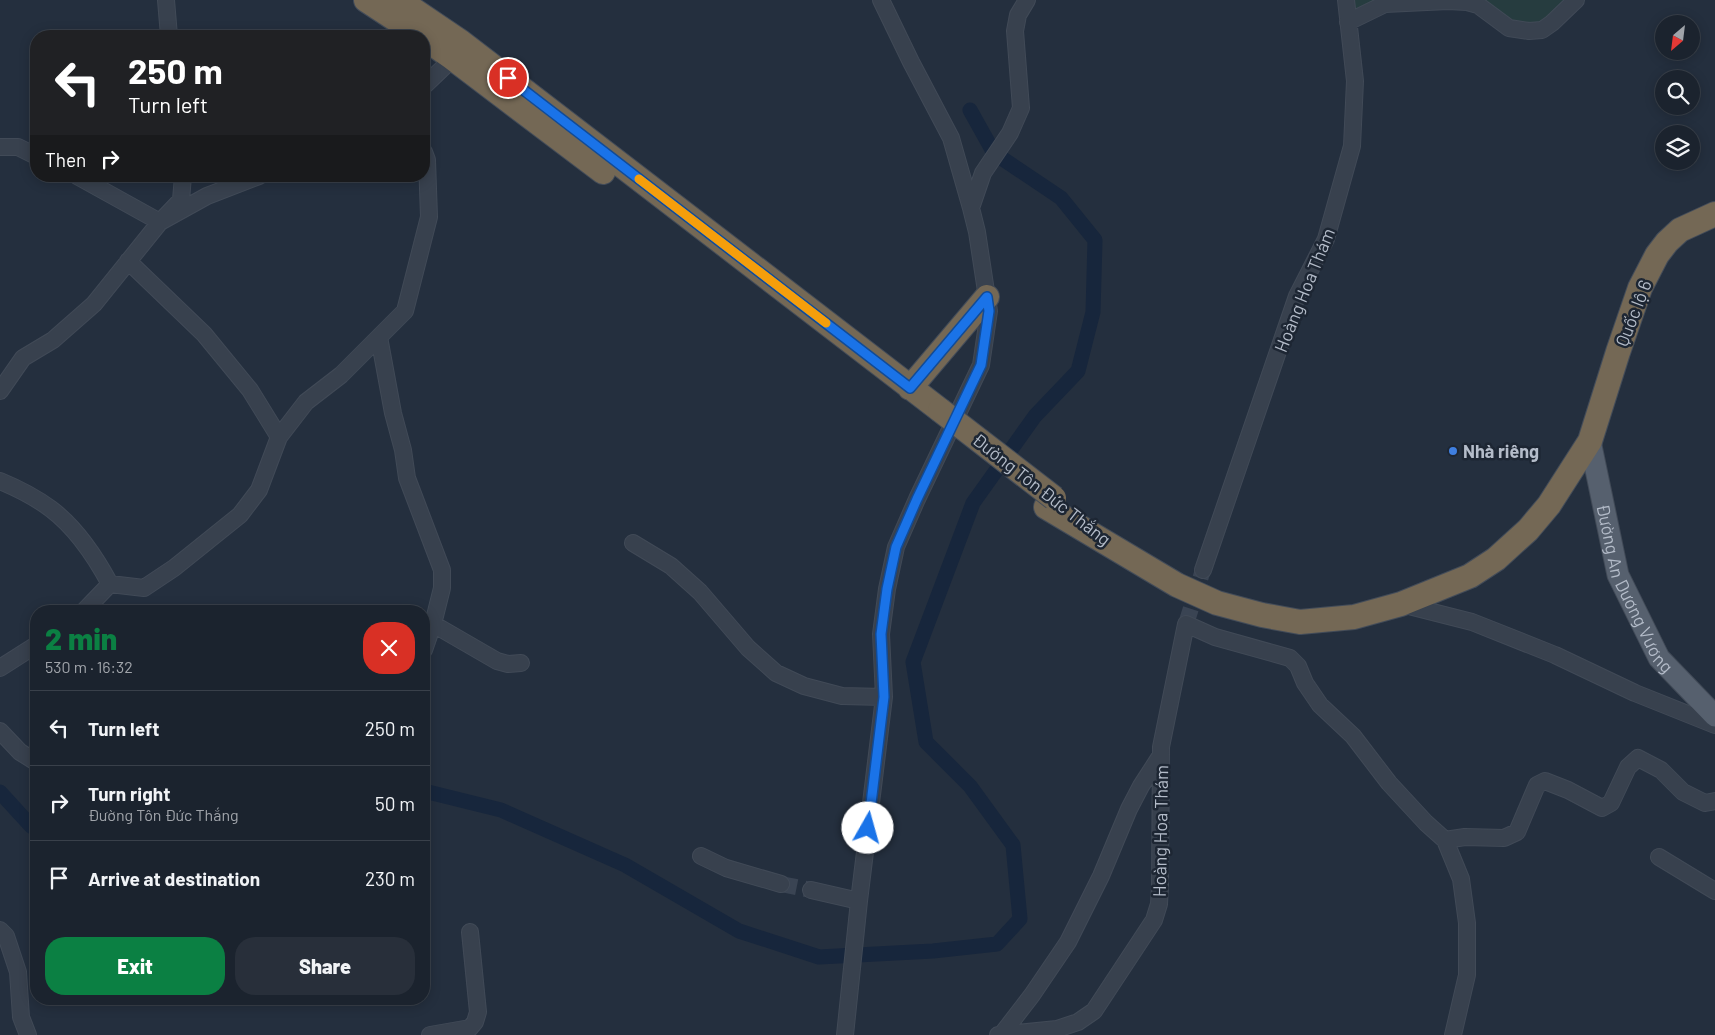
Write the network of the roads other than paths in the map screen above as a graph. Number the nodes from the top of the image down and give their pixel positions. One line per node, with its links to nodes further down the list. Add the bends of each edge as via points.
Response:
1 (166, 0): 10 (street)
2 (366, 0): 11 (highway)
3 (399, 0): 27 (highway, Đường Tôn Đức Thắng, via 461,42)
4 (881, 0): 21 (street, via 951,138)
5 (1027, 0): 21 (street, via 1018,15 1015,31 1021,108 1010,133 983,173)
6 (1346, 0): 9 (street, Hoàng Hoa Thám)
7 (1576, 0): 8 (street, via 1542,30 1529,31 1509,28 1478,5 1466,2)
8 (1377, 4): 9 (street)
9 (1348, 22): 34 (street, Hoàng Hoa Thám, via 1355,81 1352,146 1326,239 1297,296)
10 (168, 30)
11 (412, 30)
12 (430, 42): 13 (highway, Đường Tôn Đức Thắng)
13 (451, 57): 14 (street); 29 (highway, Đường Tôn Đức Thắng)
14 (430, 80)
15 (0, 147): 16 (street, via 18,147)
16 (30, 153)
17 (88, 182): 23 (street)
18 (182, 182): 23 (street, via 181,200)
19 (243, 182): 23 (street, via 207,196)
20 (428, 182): 26 (street, via 429,217 405,311)
21 (970, 208): 25 (street, via 978,232)
22 (1715, 214): 31 (highway, Quốc lộ 6, via 1680,230 1656,255 1637,297)
23 (160, 222): 24 (street)
24 (128, 261): 28 (street, via 94,304 53,340 23,358); 30 (street, via 204,334 250,390)
25 (987, 297): 27 (highway); 43 (street, via 989,311 981,365 896,547 881,634)
26 (379, 337): 30 (street, via 341,375 306,402); 38 (street, via 407,478 442,570 442,588)
27 (910, 388): 29 (highway, Đường Tôn Đức Thắng)
28 (0, 391)
29 (936, 416): 36 (highway, Đường Tôn Đức Thắng, bridge, via 1050,503 1135,561 1217,603 1300,622 1354,617)
30 (279, 437): 35 (street, via 259,490 240,515 144,588)
31 (1590, 441): 36 (highway, Đường Tôn Đức Thắng, via 1548,505 1528,530 1496,559 1470,576); 44 (main road, Đường An Dương Vương, via 1618,576 1659,658)
32 (0, 481): 35 (street, via 51,509 96,558)
33 (633, 543): 43 (street, via 671,566 700,592 748,648 776,673 804,686 842,696)
34 (1202, 570)
35 (110, 584): 37 (street)
36 (1401, 604): 45 (street, via 1472,622)
37 (90, 605)
38 (433, 624): 39 (street); 41 (street, via 497,662)
39 (430, 633)
40 (30, 649): 42 (street)
41 (521, 663)
42 (0, 668)
43 (884, 697): 56 (street)
44 (1715, 716)
45 (1715, 725)
46 (0, 731): 48 (street)
47 (1161, 756): 50 (street, Hoàng Hoa Thám, via 1186,624 1215,637 1290,658 1320,705 1353,736 1389,783); 59 (street, via 1129,809 1068,942 1032,995); 59 (street, Hoàng Hoa Thám, via 1160,904 1154,920 1094,1011 1078,1022 1057,1029)
48 (30, 758)
49 (1715, 801): 50 (street, via 1705,803 1683,792 1661,770 1638,758 1628,767 1611,803 1602,808 1545,781 1537,785 1517,832 1504,838)
50 (1445, 840): 63 (street, via 1461,879 1467,923 1467,975)
51 (701, 856): 53 (street, via 726,868)
52 (1659, 857): 55 (street)
53 (781, 884)
54 (811, 890): 56 (street)
55 (1715, 891)
56 (859, 901): 62 (street)
57 (0, 930): 60 (street, via 6,936 18,972 21,1017)
58 (470, 932): 61 (street, via 478,1012 475,1022 470,1028)
59 (1000, 1034)
60 (28, 1035)
61 (430, 1035)
62 (845, 1035)
63 (1453, 1035)

